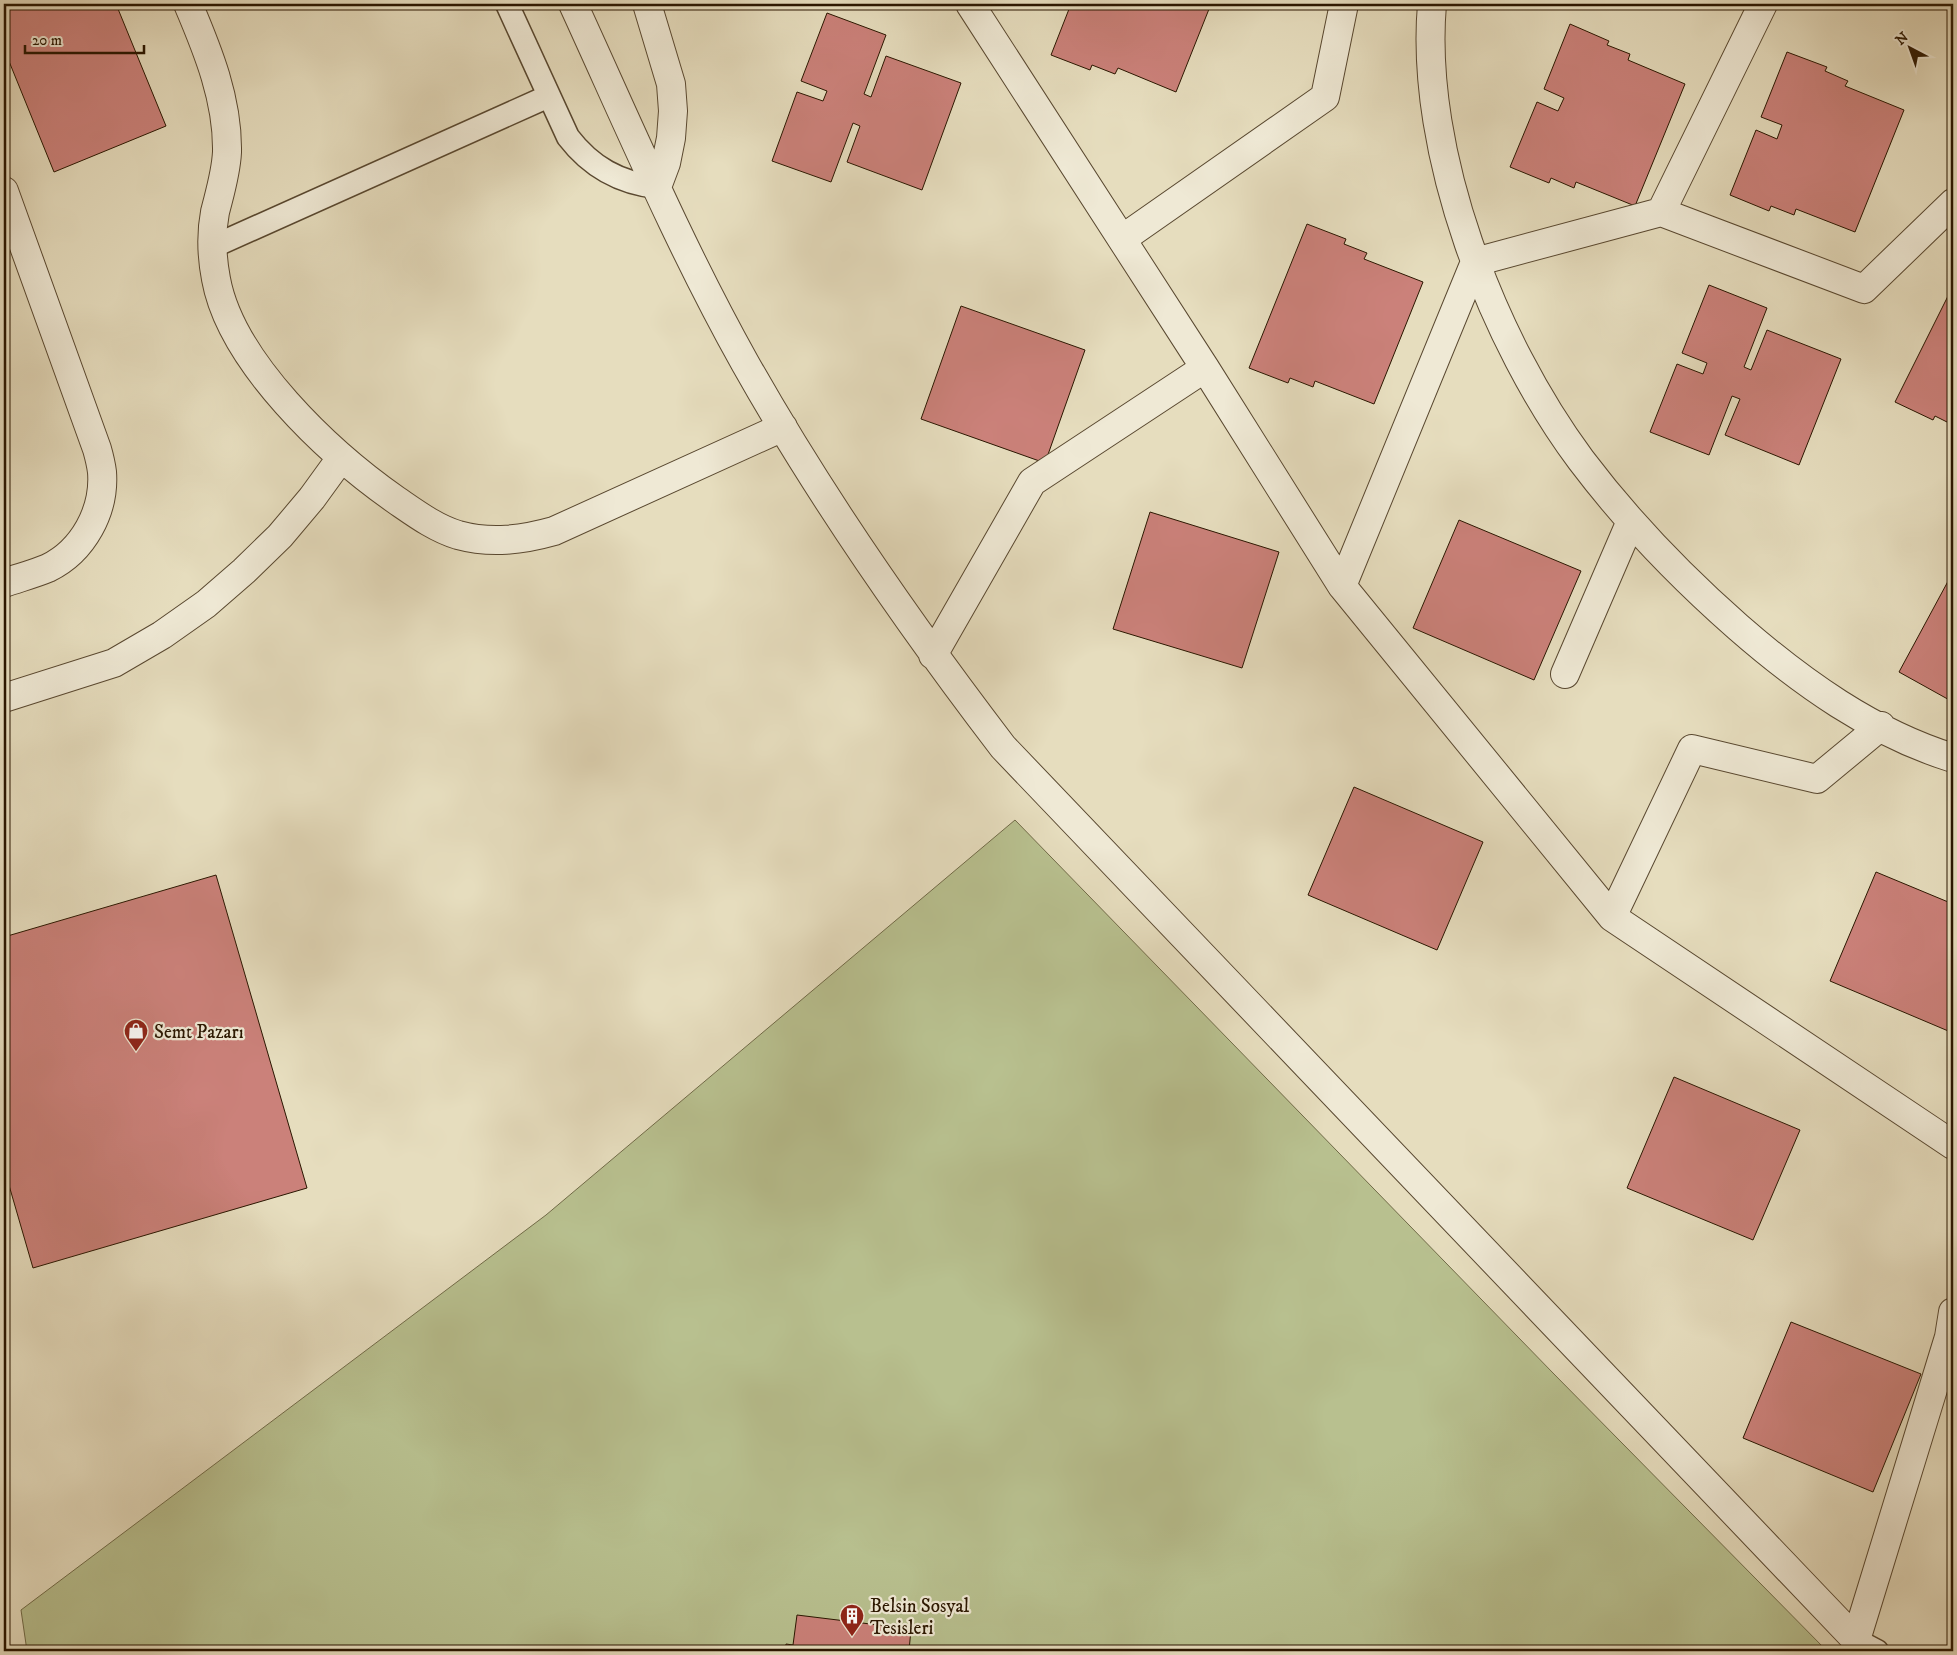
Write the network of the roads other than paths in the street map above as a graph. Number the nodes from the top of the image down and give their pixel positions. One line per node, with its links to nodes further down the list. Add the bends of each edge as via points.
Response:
1 (188, 4): 15 (street, via 214,72 226,126 227,154)
2 (507, 4): 9 (lane)
3 (573, 4): 10 (street)
4 (647, 4): 10 (street, via 671,84 673,111 672,138)
5 (970, 4): 14 (street)
6 (1344, 4): 14 (street, via 1325,97)
7 (1432, 4): 16 (street, via 1434,100 1455,201)
8 (1763, 4): 13 (street)
9 (549, 96): 10 (lane, via 568,137 592,163 623,180); 15 (lane)
10 (657, 187): 18 (street, via 690,260)
11 (4, 191): 21 (street, via 97,449 102,471 96,517 84,538 68,555 48,568)
12 (1953, 203): 13 (street, via 1864,289)
13 (1661, 212): 16 (street)
14 (1122, 239): 17 (street)
15 (212, 247): 19 (street, via 216,280 236,334 277,392 308,428)
16 (1475, 262): 20 (street, via 1516,354 1546,407 1580,458); 22 (street)
17 (1205, 368): 22 (street); 23 (street, via 1032,482)
18 (783, 427): 19 (street, via 554,531 507,541 482,540 434,524 376,486); 23 (street, via 867,561)
19 (341, 458): 25 (street, via 280,536 244,571 162,635 114,664)
20 (1632, 521): 24 (street); 26 (street, via 1707,600 1785,667 1842,705)
21 (4, 583)
22 (1342, 586): 28 (street)
23 (933, 655): 31 (street, via 1003,747)
24 (1565, 674)
25 (4, 698)
26 (1881, 726): 27 (street); 28 (street, via 1817,779 1692,749)
27 (1953, 758)
28 (1612, 917): 29 (street)
29 (1953, 1145)
30 (1952, 1329): 31 (street)
31 (1863, 1647)

